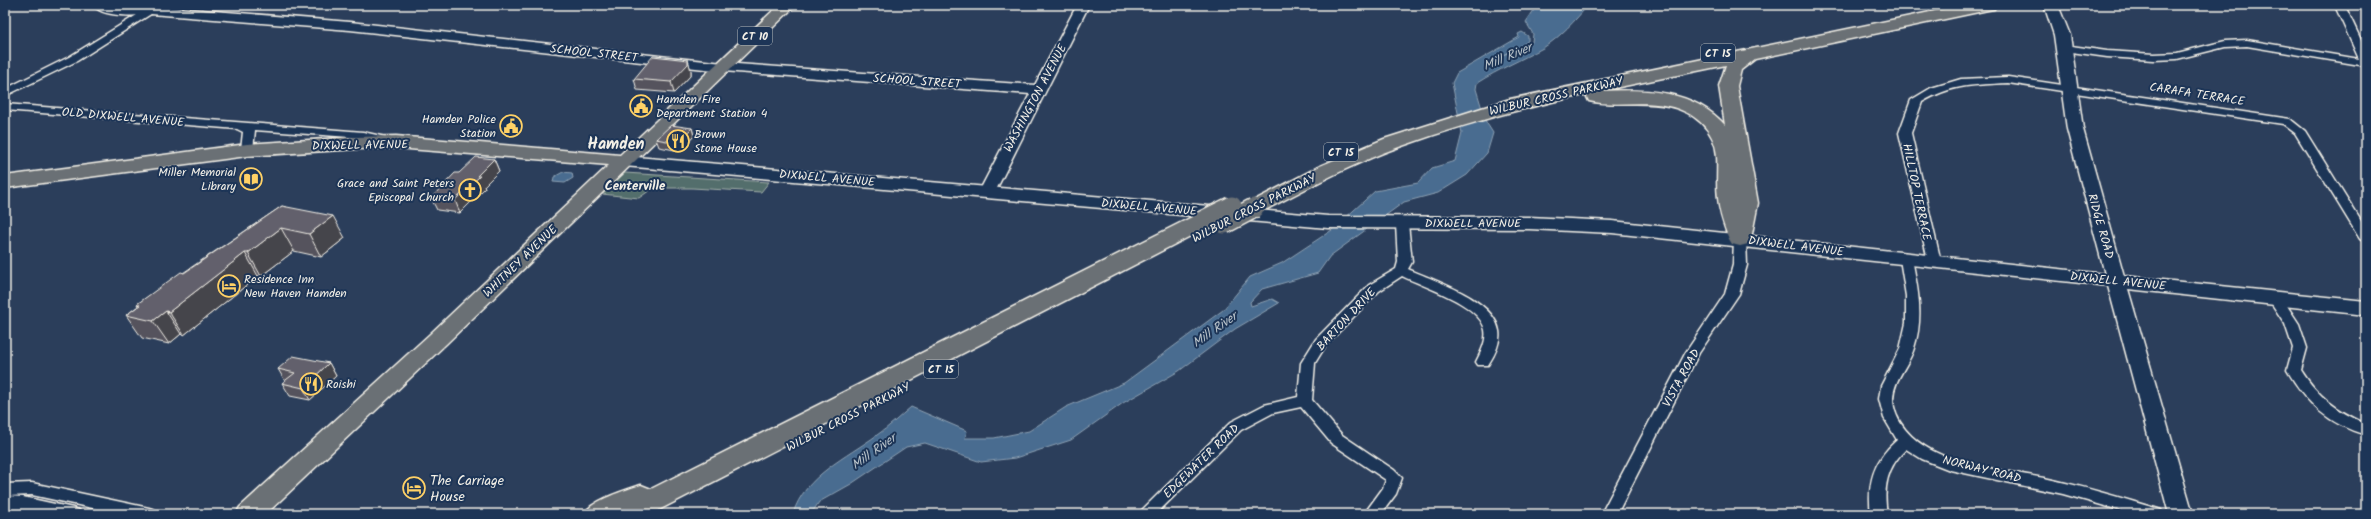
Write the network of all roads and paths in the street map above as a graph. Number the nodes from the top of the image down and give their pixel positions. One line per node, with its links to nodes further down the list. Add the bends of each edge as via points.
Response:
1 (99, 5): 9 (street, via 136,12)
2 (127, 5): 9 (street)
3 (788, 5): 13 (main road, WHITNEY AVENUE / CT 10)
4 (1083, 5): 16 (street, WASHINGTON AVENUE)
5 (1951, 5): 20 (highway, WILBUR CROSS PARKWAY / CT 15, via 1594,77)
6 (1988, 5): 11 (highway, WILBUR CROSS PARKWAY / CT 15)
7 (2050, 5): 10 (main road, RIDGE ROAD, via 2060,29)
8 (2344, 5): 12 (street, via 2341,8)
9 (155, 8): 13 (street, SCHOOL STREET, via 350,26); 17 (street, via 73,59)
10 (2064, 48): 12 (street, via 2114,55 2162,57 2177,56 2225,44 2247,43); 15 (main road, RIDGE ROAD)
11 (1750, 54): 18 (highway, WILBUR CROSS PARKWAY / CT 15); 30 (highway, via 1733,68 1728,86 1748,203)
12 (2366, 62)
13 (723, 67): 16 (street, SCHOOL STREET); 25 (main road, WHITNEY AVENUE / CT 10)
14 (1961, 82): 15 (street, CARAFA TERRACE, via 2008,80); 33 (street, HILLTOP TERRACE, via 1935,90 1917,100 1905,133)
15 (2068, 88): 31 (street, CARAFA TERRACE, via 2286,122 2299,131); 35 (main road, RIDGE ROAD, via 2079,147)
16 (1038, 90): 27 (street, WASHINGTON AVENUE)
17 (5, 93)
18 (1517, 103): 20 (highway, WILBUR CROSS PARKWAY / CT 15); 30 (highway, via 1597,97 1648,97 1678,102 1698,110 1714,122 1726,148 1728,204)
19 (5, 107): 22 (street, OLD DIXWELL AVENUE)
20 (1485, 107): 21 (highway, WILBUR CROSS PARKWAY / CT 15)
21 (1456, 116): 28 (highway, WILBUR CROSS PARKWAY / CT 15, bridge, via 1327,170 1254,208); 28 (highway, WILBUR CROSS PARKWAY / CT 15, via 1366,142 1309,167)
22 (242, 127): 23 (street, OLD DIXWELL AVENUE, via 363,135); 24 (street, via 249,130)
23 (396, 142): 24 (main road, DIXWELL AVENUE); 25 (main road, DIXWELL AVENUE)
24 (248, 150): 26 (main road, DIXWELL AVENUE)
25 (624, 161): 27 (main road, DIXWELL AVENUE); 49 (main road, WHITNEY AVENUE, via 438,339)
26 (5, 182)
27 (987, 192): 29 (main road, DIXWELL AVENUE, via 1336,222)
28 (1228, 215): 42 (highway, WILBUR CROSS PARKWAY / CT 15, bridge, via 1200,222); 52 (highway, WILBUR CROSS PARKWAY / CT 15)
29 (1402, 224): 30 (main road, DIXWELL AVENUE, via 1569,224); 34 (street, via 1405,262)
30 (1740, 239): 32 (main road, DIXWELL AVENUE); 55 (street, VISTA ROAD, via 1740,265 1732,294 1694,352)
31 (2366, 239)
32 (1906, 259): 33 (main road, DIXWELL AVENUE); 41 (street, NORWAY ROAD, via 1913,296 1913,323 1907,349 1888,386 1886,399 1891,418)
33 (1934, 262): 35 (main road, DIXWELL AVENUE)
34 (1401, 271): 38 (street, via 1467,302 1482,313 1490,322 1494,336 1492,346); 39 (street, BARTON DRIVE, via 1374,288 1321,342 1308,362)
35 (2116, 281): 36 (main road, DIXWELL AVENUE); 58 (main road, RIDGE ROAD)
36 (2275, 298): 37 (main road, DIXWELL AVENUE); 40 (street, via 2292,324 2300,348 2294,370 2305,390 2327,412)
37 (2366, 308)
38 (1483, 362)
39 (1305, 401): 53 (street, EDGEWATER ROAD, via 1269,409 1236,426); 54 (street, via 1331,434 1394,478 1390,490)
40 (2366, 430)
41 (1905, 441): 56 (street, via 1892,453 1879,473 1875,494); 57 (street, NORWAY ROAD, via 1927,455 1950,464 2062,488)
42 (689, 482): 50 (highway, via 640,495); 51 (highway, WILBUR CROSS PARKWAY / CT 15)
43 (5, 490): 44 (street, via 32,489)
44 (48, 493): 46 (street); 48 (street)
45 (5, 502): 46 (street)
46 (33, 505): 47 (street)
47 (73, 514)
48 (149, 514)
49 (249, 514)
50 (598, 514)
51 (627, 514)
52 (658, 514)
53 (1146, 514)
54 (1372, 514)
55 (1609, 514)
56 (1879, 514)
57 (2156, 514)
58 (2181, 514)

